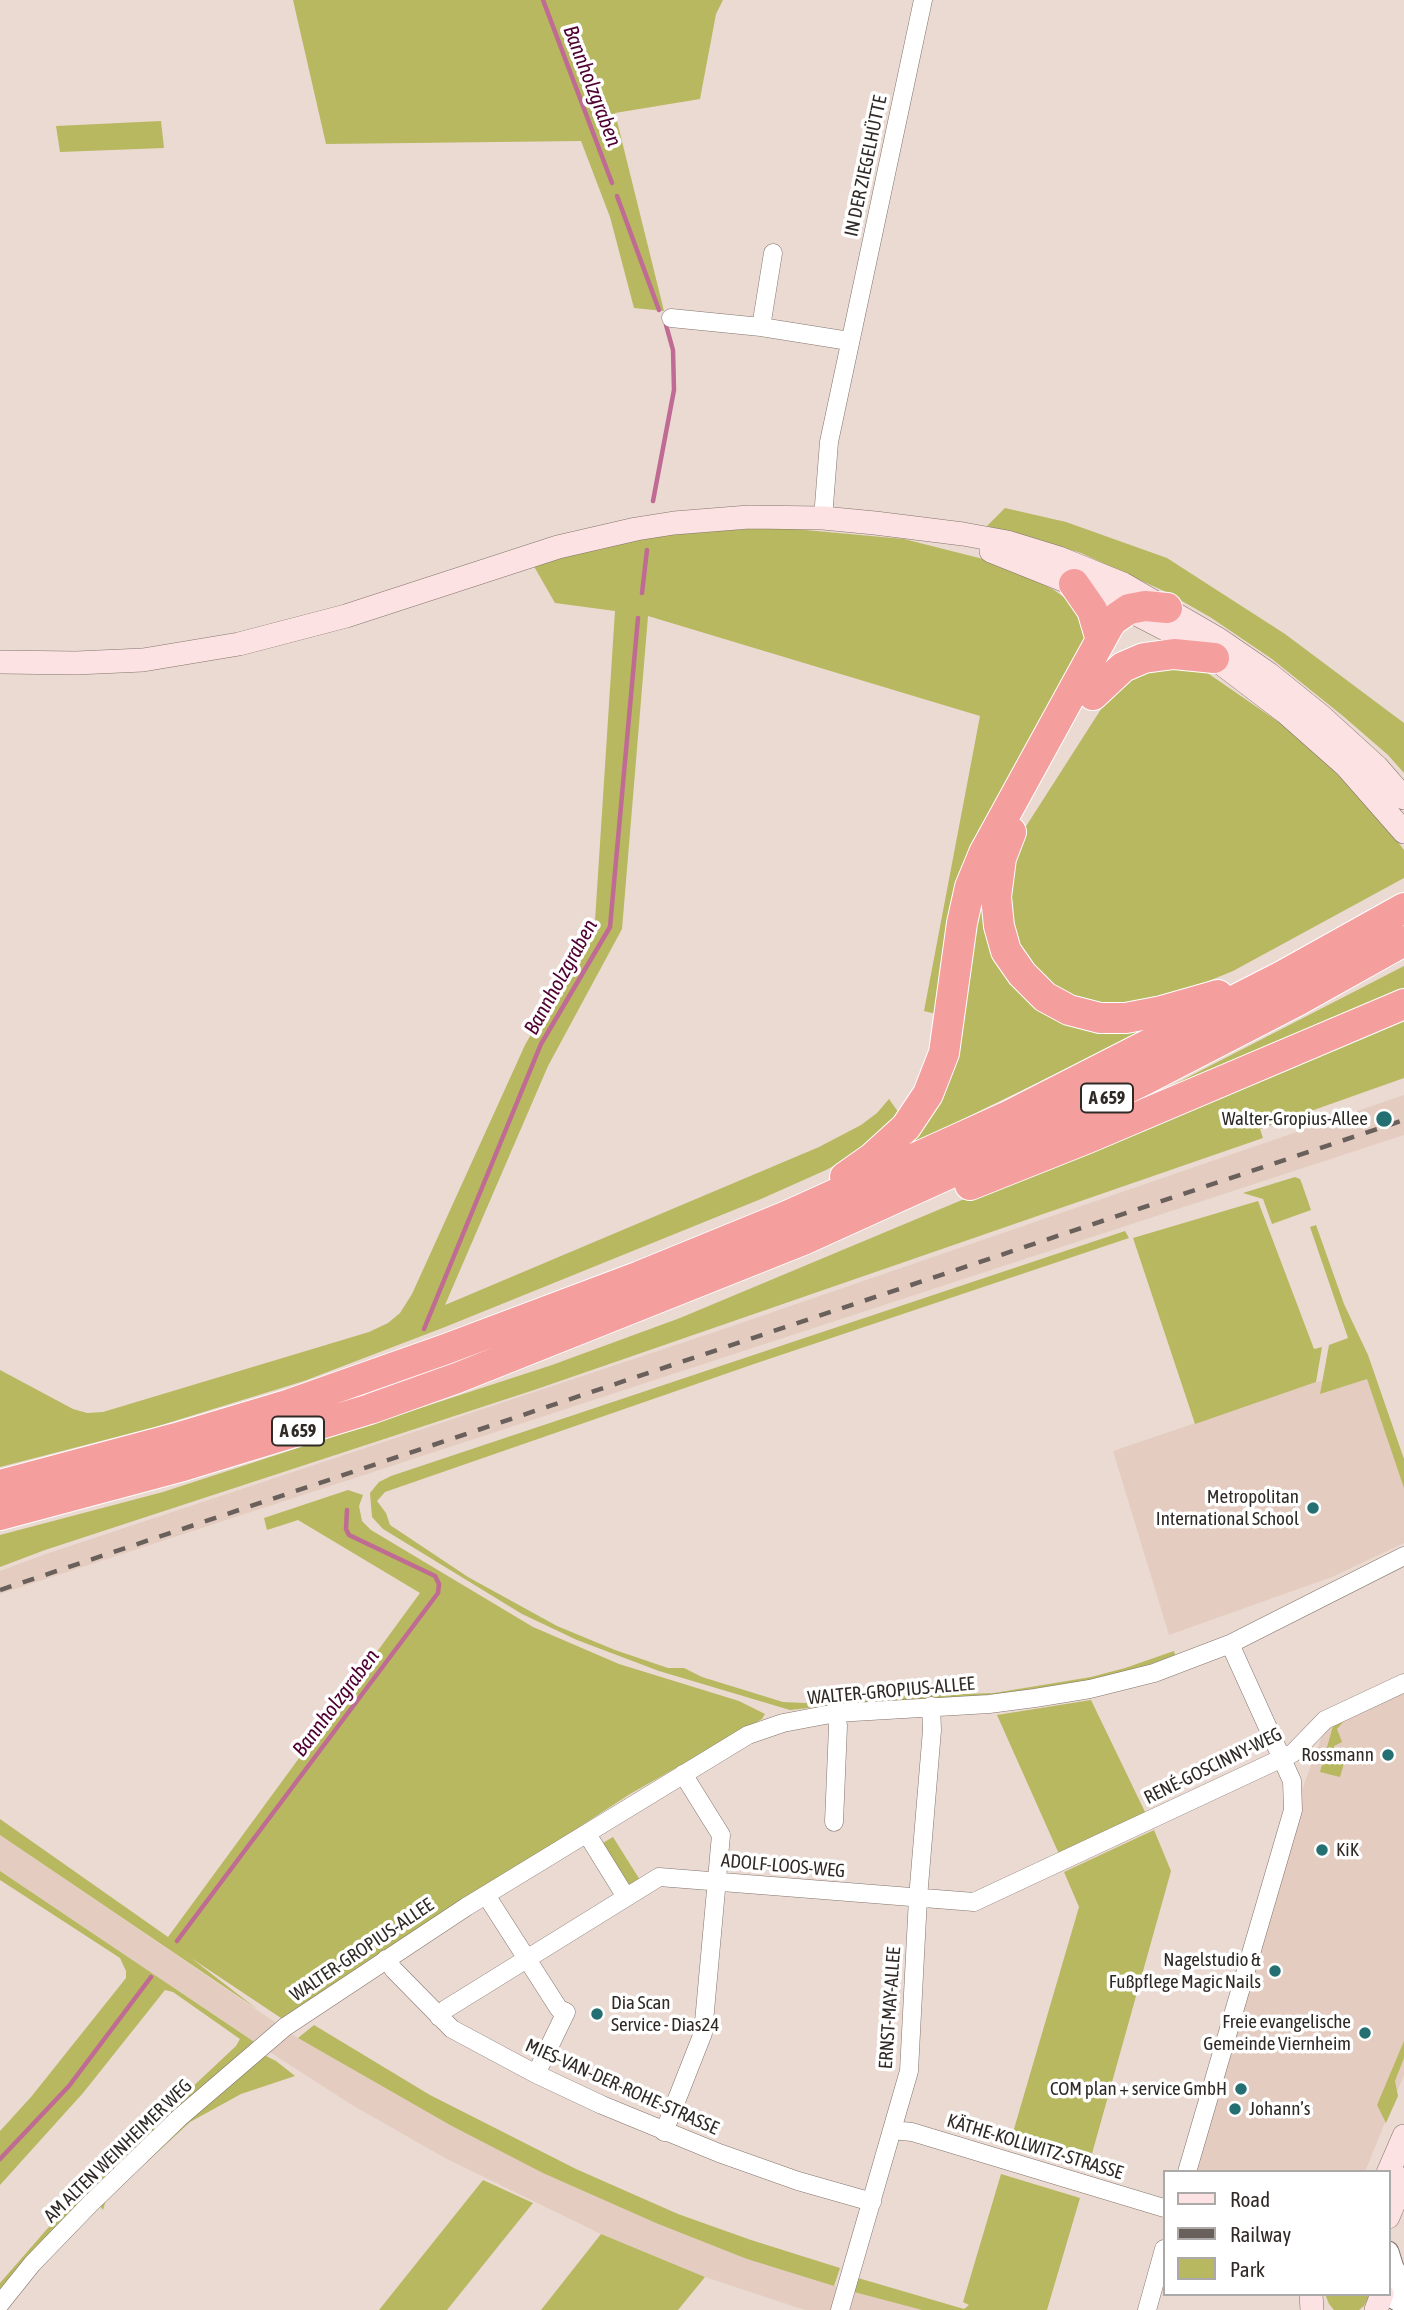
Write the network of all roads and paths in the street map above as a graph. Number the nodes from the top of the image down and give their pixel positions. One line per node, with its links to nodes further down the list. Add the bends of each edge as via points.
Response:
1 (923, 0): 5 (street, IN DER ZIEGELHÜTTE)
2 (773, 253): 4 (street)
3 (671, 318): 4 (street)
4 (761, 327): 5 (street)
5 (849, 341): 6 (street, IN DER ZIEGELHÜTTE, via 829,442)
6 (823, 519): 7 (main road); 13 (main road, via 712,519 597,537 521,557 346,616 217,649 116,661)
7 (931, 531): 8 (main road); 9 (main road, via 1026,547 1080,566)
8 (1074, 584): 9 (main road); 11 (highway, via 1092,610)
9 (1126, 597): 10 (highway, via 1144,606); 11 (highway); 12 (main road); 14 (highway, via 1124,637)
10 (1167, 608): 15 (main road, via 1269,674 1377,767)
11 (1101, 640): 21 (highway, via 989,843 970,887 944,1053 928,1094 906,1127 872,1158)
12 (1214, 659): 14 (highway, via 1174,654 1144,658 1123,667); 16 (main road, via 1346,766)
13 (0, 662)
14 (1093, 695): 19 (highway, via 1015,821 1001,858 996,897 1006,951 1045,996 1069,1010 1100,1018 1162,1011)
15 (1404, 798)
16 (1404, 832)
17 (1404, 908): 19 (highway, A 659)
18 (1404, 941): 22 (highway, A 659, via 1146,1079)
19 (1282, 976): 21 (highway, A 659, via 1006,1117)
20 (1404, 1004): 22 (highway, via 934,1199 858,1227)
21 (787, 1216): 23 (highway, A 659, via 640,1276 290,1404)
22 (803, 1240): 24 (highway, A 659, via 370,1409)
23 (0, 1485)
24 (0, 1515)
25 (1404, 1556): 26 (street, WALTER-GROPIUS-ALLEE)
26 (1230, 1644): 28 (street, WALTER-GROPIUS-ALLEE, via 1180,1664 1090,1689 989,1704); 30 (street)
27 (1404, 1683): 30 (street, RENÉ-GOSCINNY-WEG, via 1325,1720 1293,1753)
28 (931, 1706): 29 (street, WALTER-GROPIUS-ALLEE); 38 (street, ERNST-MAY-ALLEE)
29 (836, 1713): 31 (street, WALTER-GROPIUS-ALLEE, via 748,1735); 32 (street)
30 (1282, 1758): 33 (street, RENÉ-GOSCINNY-WEG); 47 (street, via 1292,1781 1293,1810)
31 (683, 1774): 34 (street, WALTER-GROPIUS-ALLEE); 35 (street, via 721,1835)
32 (834, 1822)
33 (1145, 1822): 38 (street, ADOLF-LOOS-WEG, via 974,1902)
34 (586, 1834): 36 (street, WALTER-GROPIUS-ALLEE); 37 (street)
35 (716, 1882): 37 (street, ADOLF-LOOS-WEG, via 659,1877); 38 (street, ADOLF-LOOS-WEG); 45 (street, via 703,2033)
36 (486, 1895): 39 (street, WALTER-GROPIUS-ALLEE); 40 (street)
37 (626, 1897): 40 (street, ADOLF-LOOS-WEG)
38 (918, 1898): 44 (street, ERNST-MAY-ALLEE, via 909,2071)
39 (386, 1959): 41 (street, MIES-VAN-DER-ROHE-STRASSE); 42 (street, WALTER-GROPIUS-ALLEE)
40 (527, 1959): 41 (street, ADOLF-LOOS-WEG); 43 (street, via 559,2009 566,2012)
41 (439, 2017): 43 (street, MIES-VAN-DER-ROHE-STRASSE, via 466,2038)
42 (274, 2037): 56 (street, AM ALTEN WEINHEIMER WEG, via 179,2118 91,2203)
43 (536, 2074): 45 (street, MIES-VAN-DER-ROHE-STRASSE)
44 (892, 2130): 50 (street, ERNST-MAY-ALLEE); 51 (street, KÄTHE-KOLLWITZ-STRASSE, via 912,2132)
45 (664, 2132): 50 (street, MIES-VAN-DER-ROHE-STRASSE)
46 (1404, 2136): 48 (main road)
47 (1188, 2170)
48 (1389, 2170)
49 (1404, 2179): 52 (main road)
50 (872, 2203): 57 (street, ERNST-MAY-ALLEE)
51 (1162, 2207)
52 (1390, 2212)
53 (1162, 2256): 58 (street)
54 (1390, 2258): 55 (street)
55 (1404, 2286)
56 (0, 2304)
57 (841, 2307)
58 (1147, 2310)

